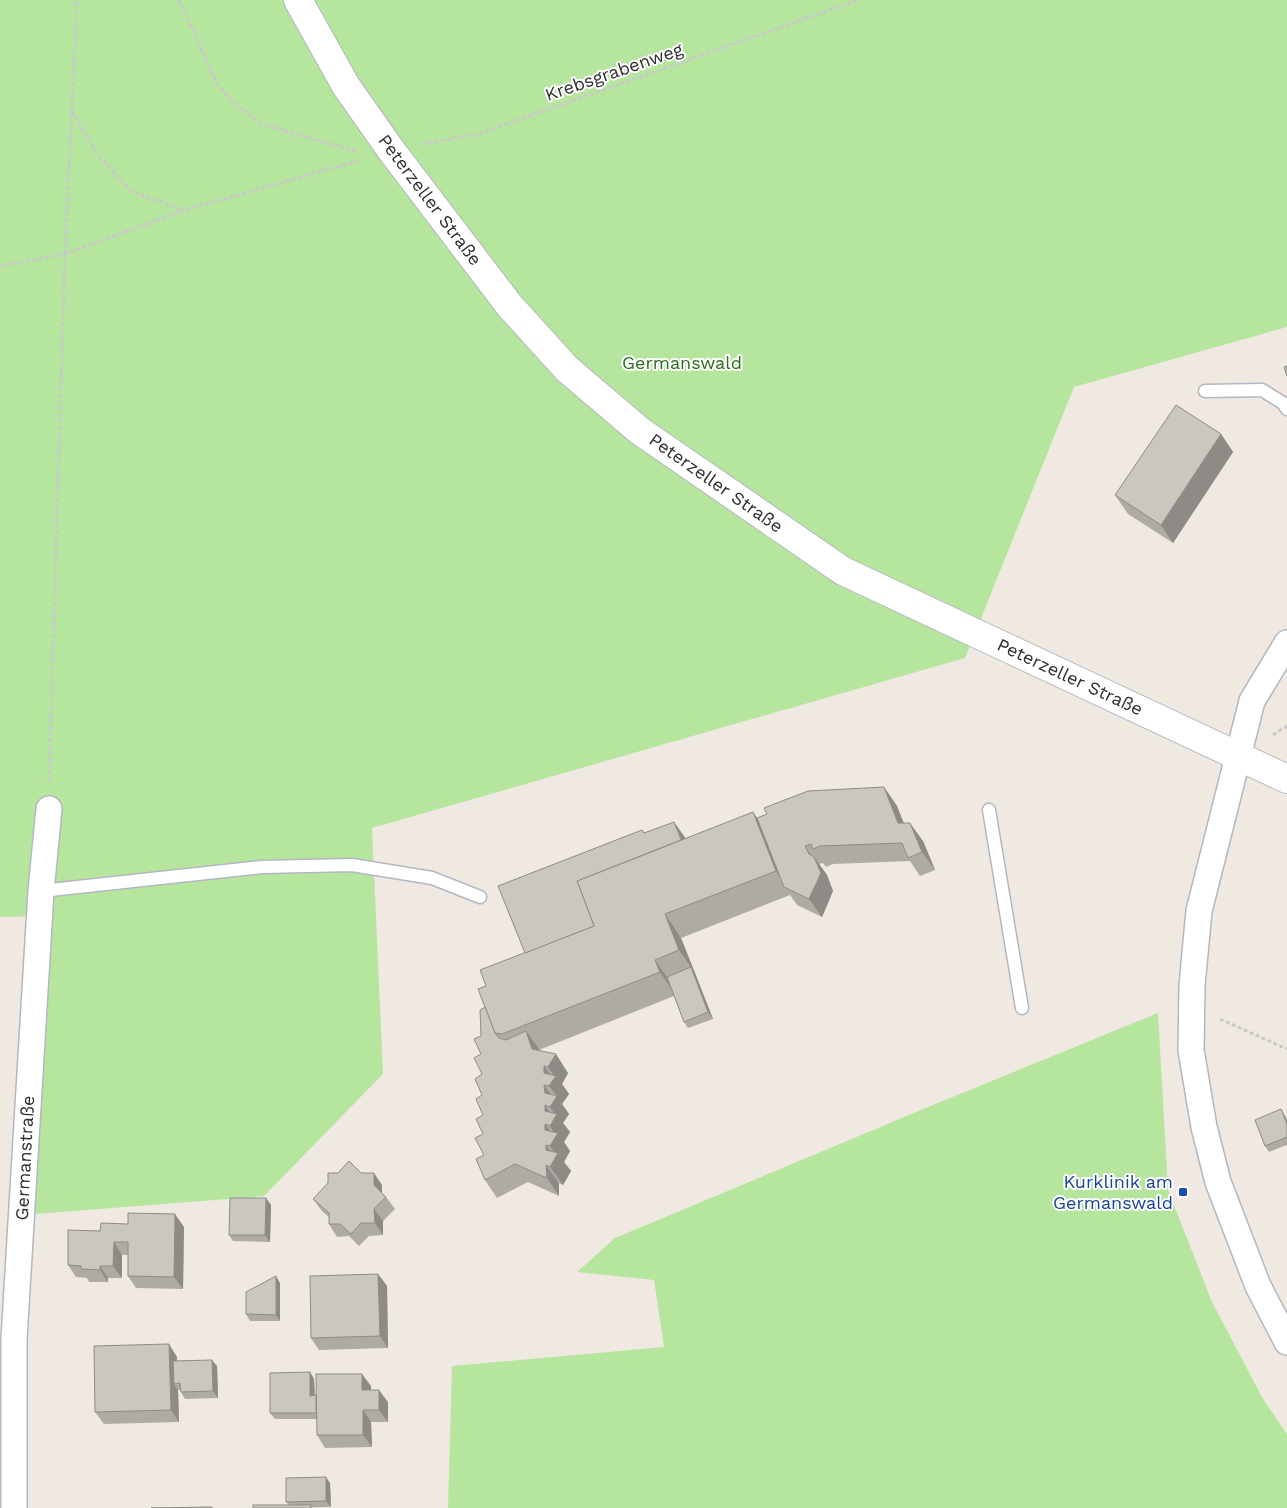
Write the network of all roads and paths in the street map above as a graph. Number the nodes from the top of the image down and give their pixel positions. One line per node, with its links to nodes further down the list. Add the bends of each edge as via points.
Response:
1 (77, 0): 5 (path)
2 (179, 0): 6 (path, via 218,86 261,124 328,144)
3 (298, 0): 6 (main road, Peterzeller Straße)
4 (858, 0): 6 (path, Krebsgrabenweg, via 478,134)
5 (72, 111): 7 (path, via 97,154 132,192); 8 (path)
6 (383, 153): 7 (path, Krebsgrabenweg); 13 (main road, Peterzeller Straße, via 509,306 566,369 640,430 843,570)
7 (185, 210): 8 (path, Krebsgrabenweg)
8 (65, 254): 9 (path, Krebsgrabenweg); 15 (path)
9 (0, 266)
10 (1205, 391): 11 (lane, via 1262,390)
11 (1287, 409)
12 (1287, 643): 13 (street, via 1252,701)
13 (1238, 756): 14 (main road, Peterzeller Straße); 22 (street, via 1199,911 1192,985 1191,1050 1204,1128 1218,1182 1258,1286)
14 (1287, 779)
15 (49, 809): 17 (street, Germanstraße)
16 (989, 810): 19 (lane)
17 (42, 891): 18 (lane, via 262,867 352,865 432,878); 23 (street, Germanstraße, via 14,1340)
18 (480, 897)
19 (1022, 1008)
20 (1219, 1019): 21 (path)
21 (1287, 1049)
22 (1287, 1342)
23 (14, 1508)

